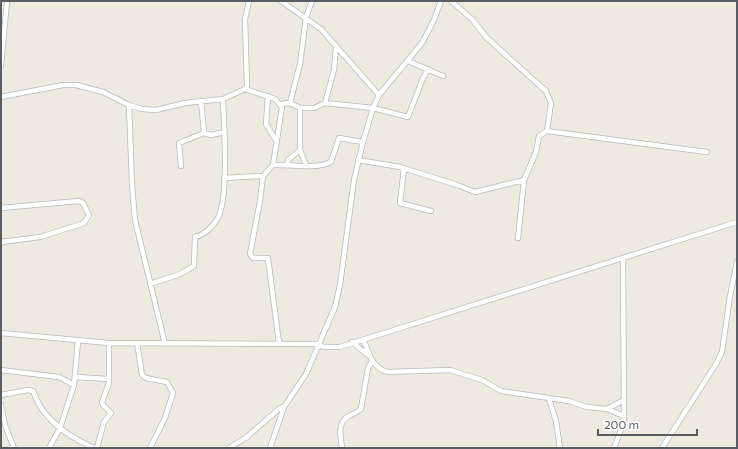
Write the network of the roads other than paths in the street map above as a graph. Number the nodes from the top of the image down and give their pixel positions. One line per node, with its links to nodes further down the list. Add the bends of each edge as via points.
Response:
1 (7, 1): 10 (street)
2 (249, 1): 13 (street, via 245,19)
3 (281, 1): 7 (street)
4 (312, 1): 7 (street)
5 (441, 1): 9 (street, via 429,32)
6 (451, 1): 25 (street, via 472,19 486,37 546,91 551,103)
7 (306, 17): 8 (street, via 321,29); 19 (street, via 301,58)
8 (336, 47): 14 (street); 20 (street, via 334,70)
9 (408, 61): 11 (street); 14 (street)
10 (1, 65)
11 (428, 70): 12 (street); 24 (street, via 408,117)
12 (443, 76)
13 (245, 89): 15 (street); 17 (street)
14 (379, 95): 24 (street)
15 (268, 96): 21 (street); 28 (street, via 266,124)
16 (1, 97): 22 (street, via 62,85 76,85 108,94)
17 (223, 99): 18 (street); 26 (street)
18 (201, 101): 22 (street, via 156,110); 27 (street)
19 (290, 103): 21 (street); 23 (street)
20 (325, 103): 23 (street, via 314,108); 24 (street)
21 (281, 104): 28 (street)
22 (129, 106): 48 (street, via 135,220)
23 (300, 108): 30 (street)
24 (373, 108): 29 (street)
25 (546, 131): 31 (street); 40 (street, via 539,136 536,152)
26 (225, 132): 27 (street); 39 (street)
27 (204, 134): 35 (street, via 179,142)
28 (277, 142): 33 (street)
29 (362, 142): 32 (street); 36 (street, via 339,138 331,162)
30 (300, 150): 34 (street, via 288,160); 36 (street)
31 (707, 152)
32 (358, 160): 37 (street); 57 (street, via 340,285 335,307)
33 (273, 165): 34 (street); 38 (street)
34 (287, 165): 36 (street)
35 (181, 166)
36 (306, 166)
37 (404, 168): 40 (street, via 475,192); 42 (street, via 400,203)
38 (263, 176): 39 (street); 53 (street, via 250,254 253,258 268,258)
39 (224, 178): 48 (street, via 217,220 203,235 195,237 194,266 180,274)
40 (524, 180): 44 (street)
41 (1, 208): 45 (street, via 79,201 84,203 89,215 84,223 54,233)
42 (431, 211)
43 (737, 222): 46 (street)
44 (518, 238)
45 (1, 242)
46 (623, 258): 51 (street); 65 (street)
47 (737, 262): 81 (street, via 722,352)
48 (150, 284): 56 (street)
49 (1, 333): 50 (street)
50 (78, 340): 54 (street); 60 (street)
51 (364, 341): 52 (street); 58 (street)
52 (352, 342): 57 (street, via 340,347); 58 (street)
53 (279, 343): 56 (street); 57 (street)
54 (109, 344): 55 (street); 61 (street)
55 (136, 344): 56 (street); 75 (street, via 142,375 167,382 173,393 165,418)
56 (165, 344)
57 (319, 344): 67 (street, via 306,374)
58 (371, 358): 64 (street, via 381,370 387,372 450,370 482,380 501,391); 78 (street, via 361,409 343,420)
59 (1, 370): 62 (street, via 59,377)
60 (75, 377): 61 (street); 62 (street)
61 (109, 378): 74 (street, via 102,402 111,413 104,422)
62 (74, 385): 71 (street)
63 (1, 395): 71 (street, via 33,391 47,416)
64 (549, 399): 68 (street); 79 (street, via 556,421)
65 (624, 400): 68 (street); 69 (street)
66 (1, 405): 70 (street)
67 (284, 407): 76 (street); 77 (street)
68 (607, 409): 69 (street)
69 (624, 416): 80 (street)
70 (3, 425): 72 (street)
71 (60, 428): 73 (street); 74 (street, via 82,443)
72 (14, 448)
73 (49, 448)
74 (96, 448)
75 (150, 448)
76 (229, 448)
77 (270, 448)
78 (342, 448)
79 (560, 448)
80 (614, 448)
81 (662, 448)

